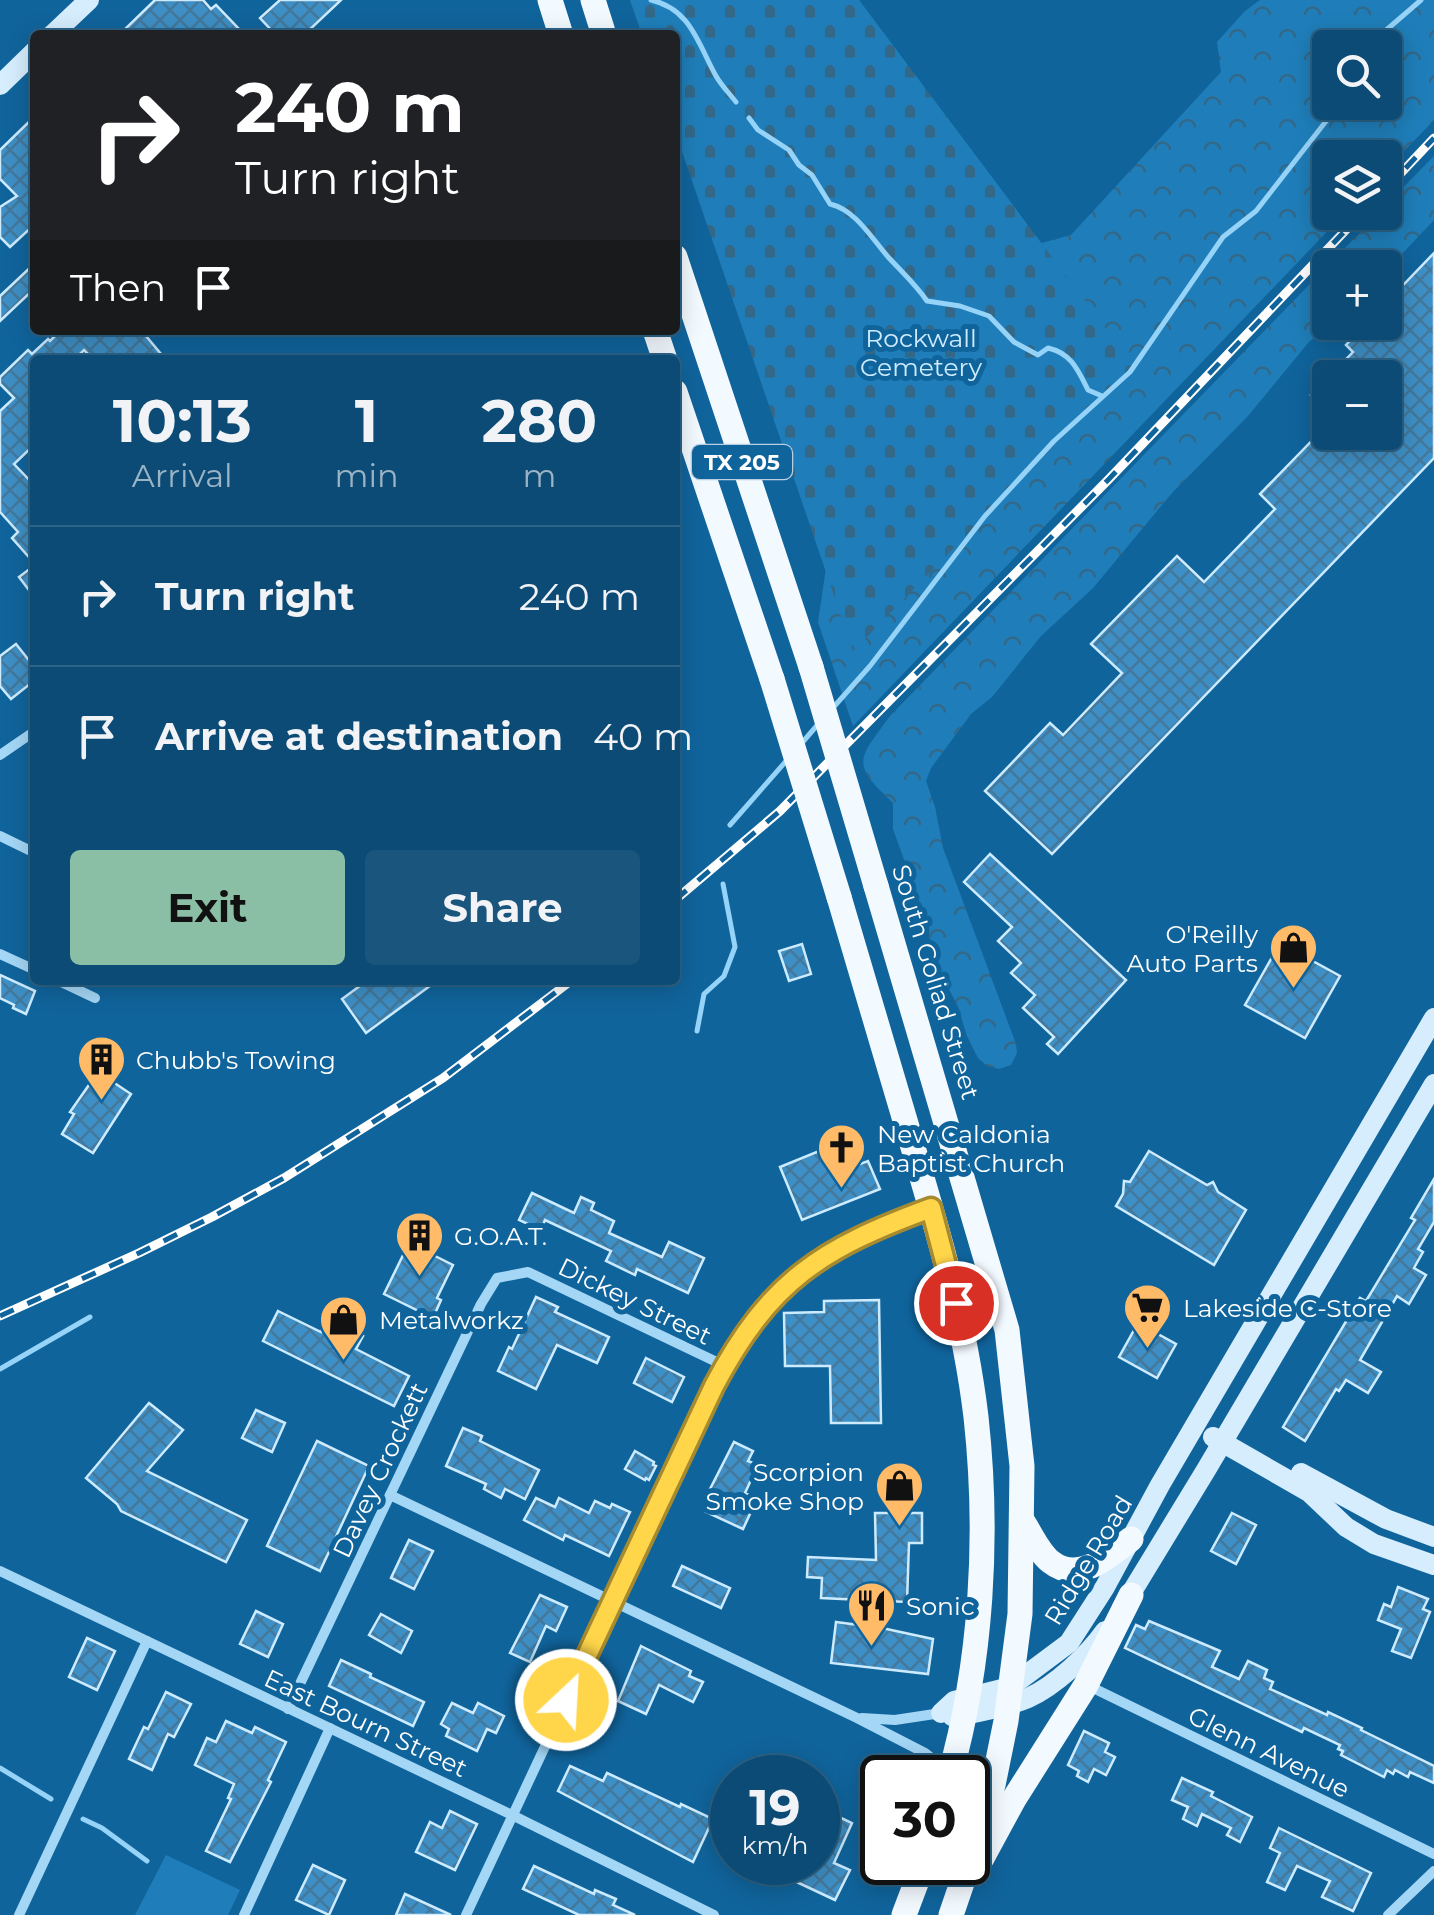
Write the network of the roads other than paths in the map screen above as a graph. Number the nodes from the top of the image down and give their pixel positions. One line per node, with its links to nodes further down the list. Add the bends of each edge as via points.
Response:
1 (89, 0): 4 (main road)
2 (550, 0): 5 (main road)
3 (593, 0): 6 (main road)
4 (57, 30)
5 (560, 30)
6 (602, 30)
7 (30, 56): 8 (main road)
8 (0, 85)
9 (680, 272): 27 (main road, South Goliad Street / TX 205, bridge, via 811,667 1006,1330)
10 (680, 410): 21 (main road, TX 205, bridge, via 772,680)
11 (30, 735): 12 (street)
12 (0, 756)
13 (0, 836): 14 (street)
14 (30, 851)
15 (0, 954): 16 (street)
16 (30, 968)
17 (68, 985): 18 (street)
18 (95, 998)
19 (1434, 1018): 24 (main road, Ridge Road)
20 (1434, 1084): 25 (main road, Ridge Road)
21 (931, 1208): 23 (street, via 866,1233 791,1280); 38 (main road, TX 205, via 976,1418 982,1511 980,1583)
22 (528, 1272): 23 (street, Dickey Street); 26 (street, Davey Crockett, via 498,1278 481,1304)
23 (724, 1366): 33 (street)
24 (1199, 1420): 25 (main road); 29 (main road, Ridge Road)
25 (1226, 1436): 28 (main road); 30 (main road, via 1309,1492 1346,1528); 32 (main road, Ridge Road)
26 (390, 1495): 33 (street); 37 (street, Davey Crockett)
27 (1022, 1521): 29 (main road, via 1048,1560 1062,1568 1097,1565); 36 (main road, South Goliad Street / TX 205)
28 (1434, 1538)
29 (1130, 1540): 36 (main road, Ridge Road, via 1070,1643)
30 (1434, 1565)
31 (0, 1571): 34 (street, East Bourn Street)
32 (1130, 1596): 35 (main road); 36 (main road, Ridge Road, via 1093,1648 1056,1680 1028,1698)
33 (613, 1600): 39 (street); 43 (street)
34 (147, 1641): 37 (street, East Bourn Street); 48 (street)
35 (1086, 1685): 44 (street, Glenn Avenue); 53 (main road)
36 (1009, 1695): 38 (main road, Ridge Road); 53 (main road, South Goliad Street / TX 205, via 992,1785)
37 (288, 1708): 40 (street, East Bourn Street)
38 (957, 1708): 39 (street, via 895,1720); 42 (main road, TX 205)
39 (857, 1718): 41 (street)
40 (330, 1728): 43 (street, East Bourn Street); 49 (street)
41 (926, 1755)
42 (956, 1755)
43 (512, 1815): 47 (street, East Bourn Street); 50 (street)
44 (1434, 1854)
45 (1434, 1871): 54 (street)
46 (915, 1885): 52 (main road)
47 (696, 1911): 51 (street, East Bourn Street)
48 (19, 1915)
49 (244, 1915)
50 (466, 1915)
51 (714, 1915)
52 (904, 1915)
53 (951, 1915)
54 (1388, 1915)

